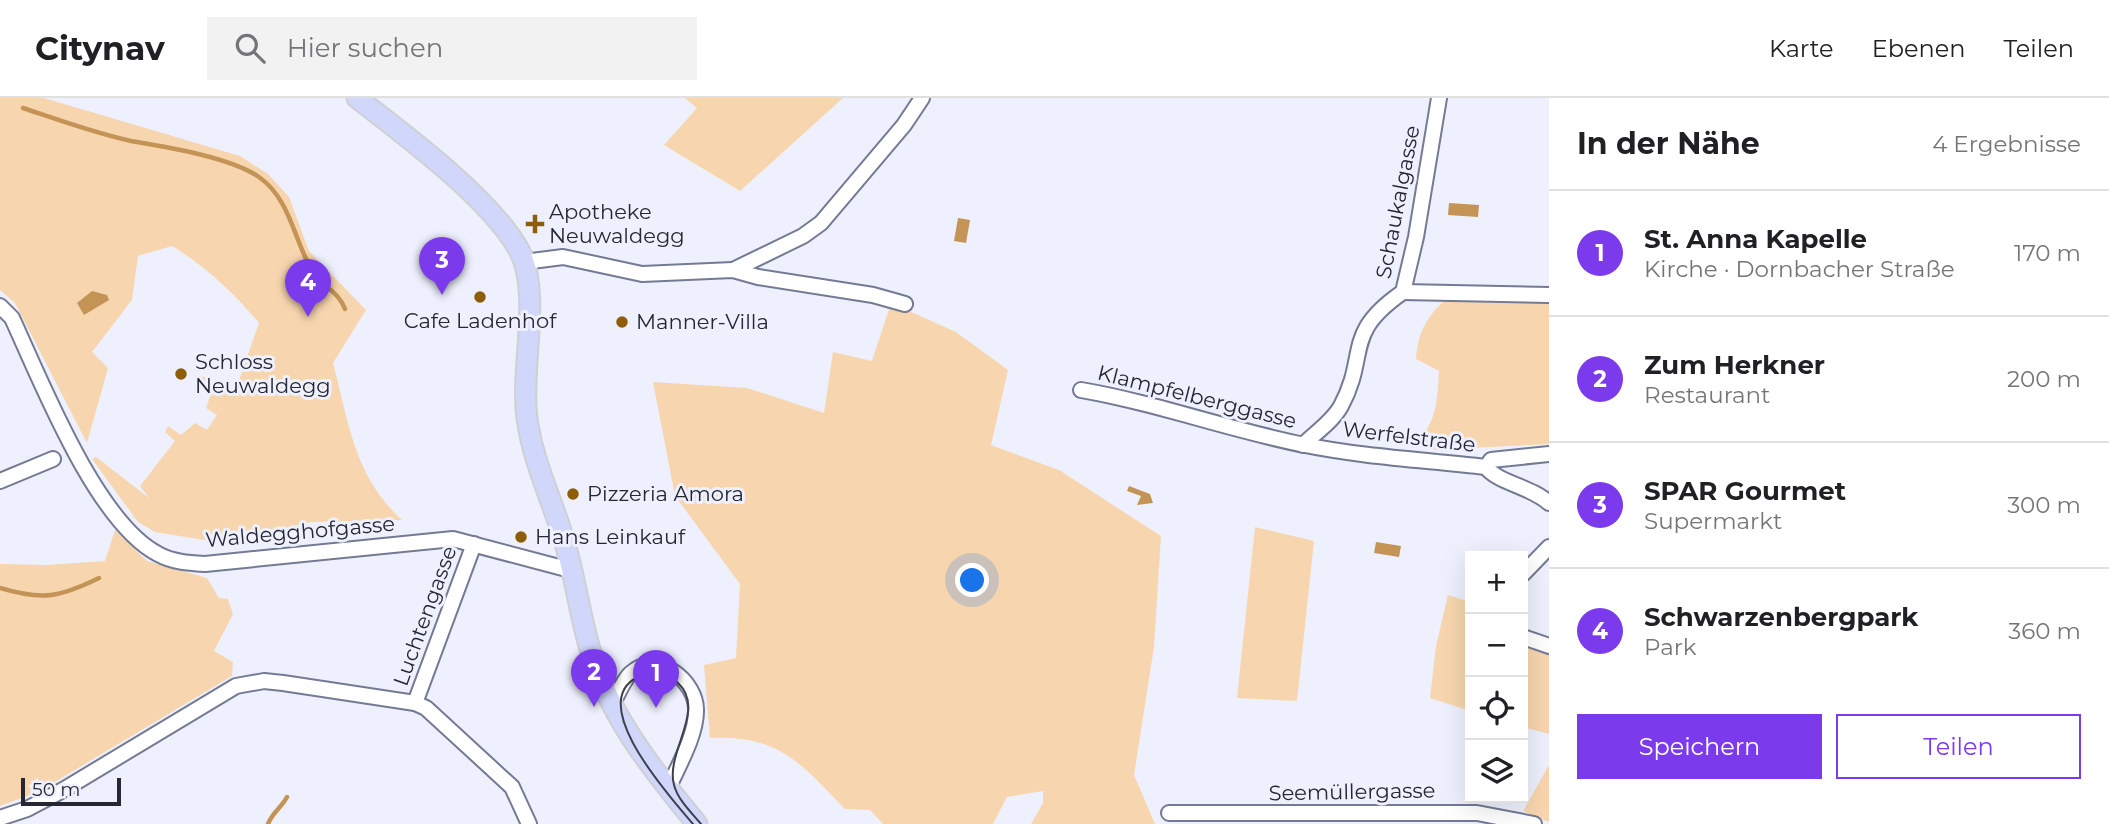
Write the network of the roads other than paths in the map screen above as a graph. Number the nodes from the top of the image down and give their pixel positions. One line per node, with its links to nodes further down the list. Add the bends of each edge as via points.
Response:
1 (357, 98): 4 (main road, via 473,197 510,237)
2 (922, 98): 5 (street, via 821,223)
3 (1439, 98): 6 (street, Schaukalgasse)
4 (524, 262): 5 (street, via 563,257 642,274); 20 (main road, via 530,293 526,417)
5 (733, 270): 8 (street)
6 (1403, 292): 7 (street); 11 (street, Schaukalgasse, via 1378,309 1366,325 1339,410)
7 (1549, 295)
8 (905, 304)
9 (2, 313): 17 (street, Waldegghofgasse, via 12,318 73,451 116,516 156,554 205,564 439,540)
10 (1081, 390): 11 (street, Klampfelberggasse)
11 (1303, 444): 14 (street, Werfelstraße)
12 (1549, 454): 14 (street, Werfelstraße, via 1500,458)
13 (53, 459): 15 (street)
14 (1486, 467): 16 (street, via 1492,475 1537,492)
15 (0, 481)
16 (1549, 503)
17 (474, 544): 20 (street, Waldegghofgasse); 24 (street, Luchtengasse)
18 (1549, 547): 19 (street)
19 (1528, 569)
20 (574, 571): 23 (main road, via 592,657)
21 (1528, 639): 22 (street)
22 (1549, 646)
23 (613, 702): 25 (main road); 25 (street, via 630,674 643,668 665,668 688,683 696,712)
24 (415, 704): 27 (street, via 264,681 236,686 63,790); 28 (street, via 445,722 512,787)
25 (668, 789): 29 (main road)
26 (1169, 813): 30 (street, Seemüllergasse, via 1477,813)
27 (0, 818)
28 (529, 824)
29 (697, 824)
30 (1534, 824)

